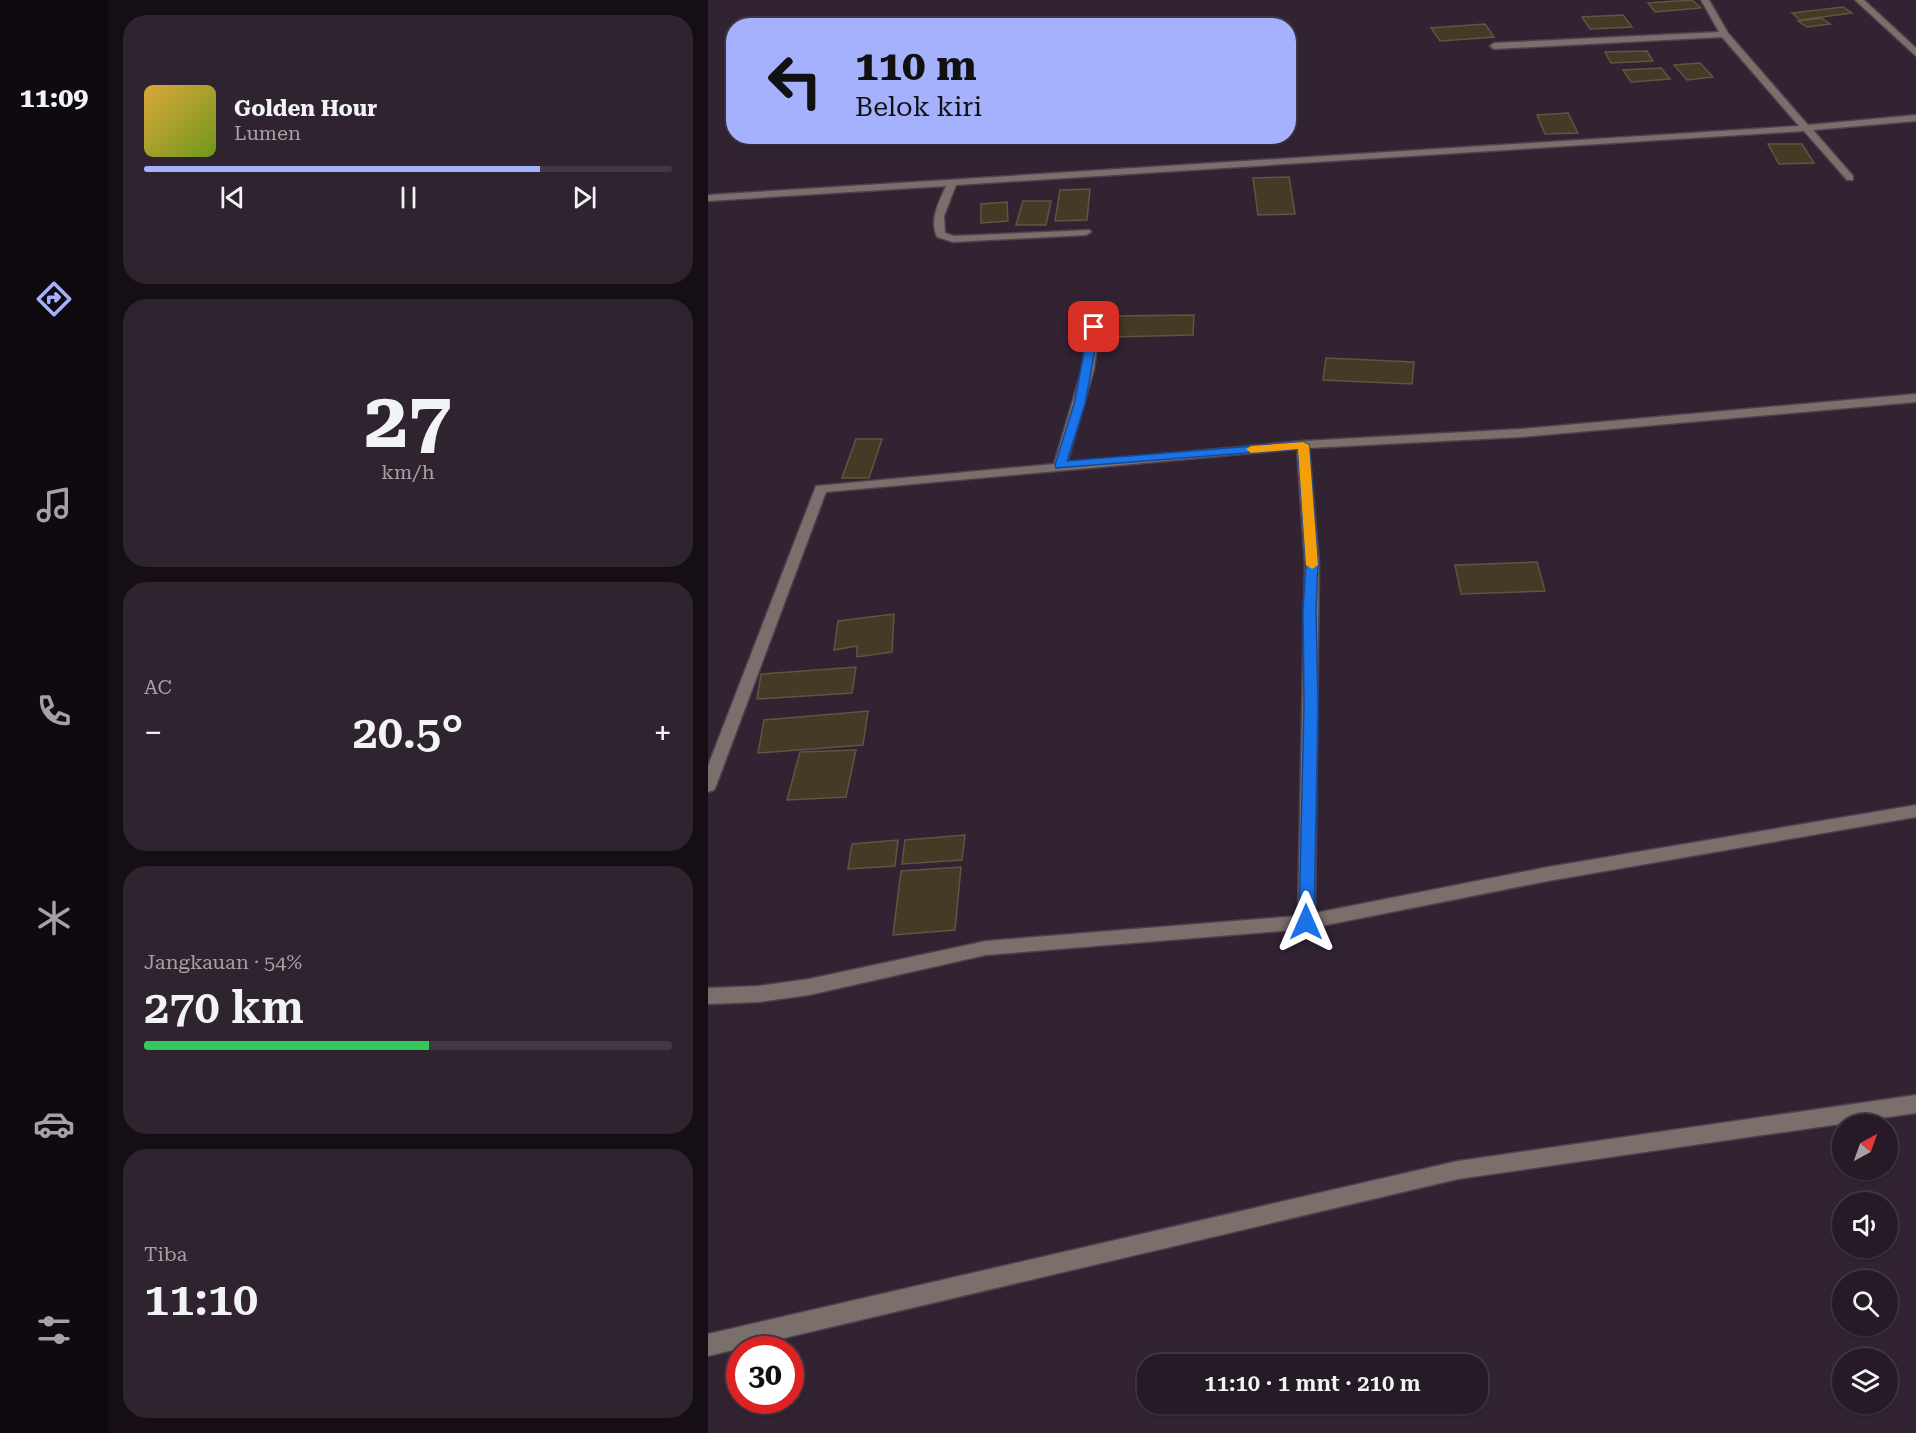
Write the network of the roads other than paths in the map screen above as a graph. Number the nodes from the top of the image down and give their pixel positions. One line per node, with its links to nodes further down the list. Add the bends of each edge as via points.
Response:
1 (1705, 0): 3 (street)
2 (1859, 0): 5 (street)
3 (1724, 34): 4 (street); 7 (street)
4 (1494, 46)
5 (1916, 53)
6 (1916, 118): 7 (street)
7 (1804, 128): 8 (street); 9 (street)
8 (1850, 178)
9 (952, 182): 10 (street); 11 (street, via 939,215 941,235 953,239)
10 (708, 198)
11 (1086, 232)
12 (1094, 327): 15 (street, via 1085,381)
13 (1916, 398): 14 (street, via 1521,433)
14 (1303, 445): 15 (street); 18 (street, via 1312,564)
15 (1060, 465): 16 (street, via 821,489)
16 (708, 786)
17 (1916, 811): 18 (street, via 1548,874)
18 (1306, 922): 19 (street, via 986,948 809,987)
19 (708, 996)
20 (1916, 1104): 21 (street, via 1458,1170)
21 (708, 1345)

